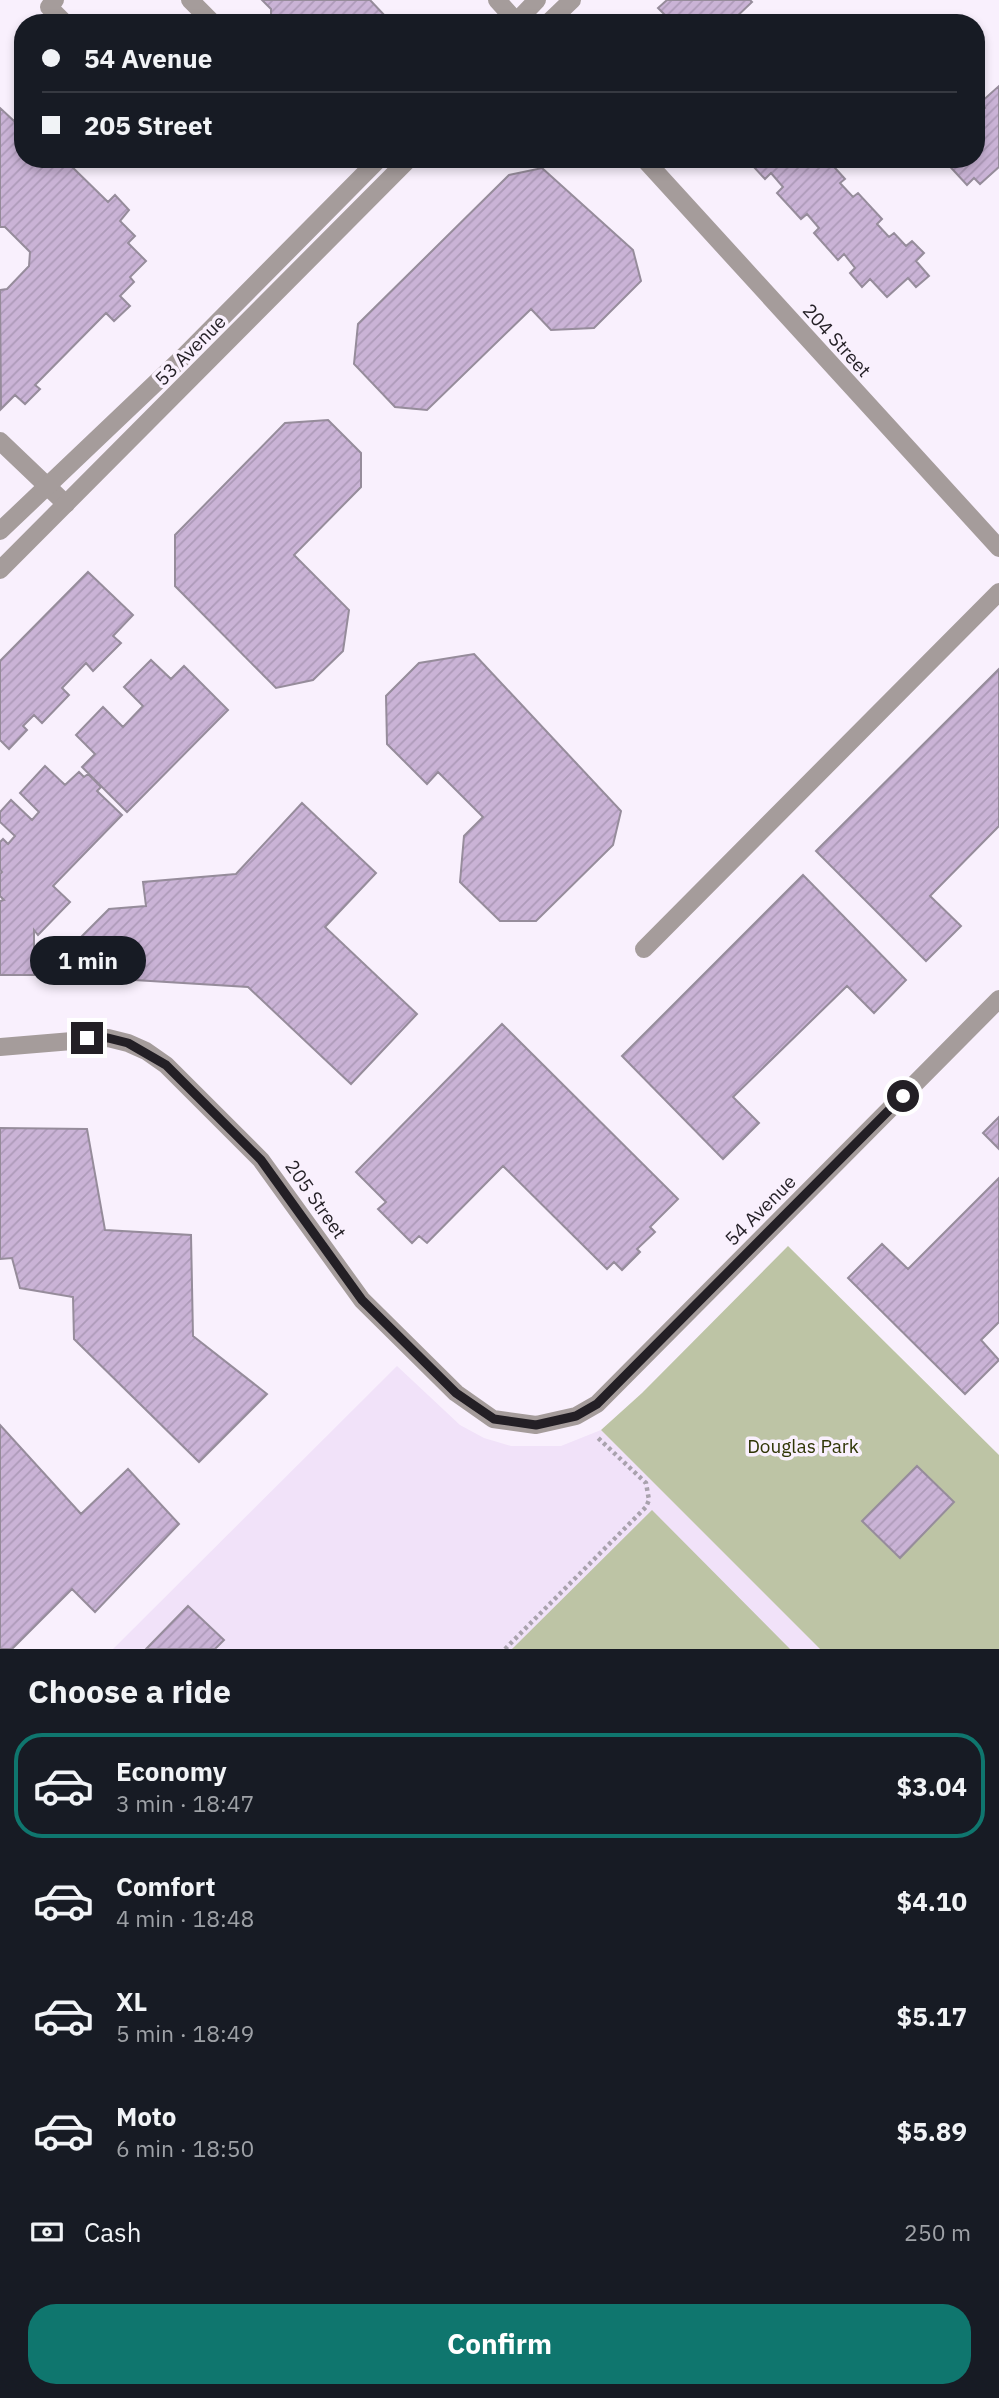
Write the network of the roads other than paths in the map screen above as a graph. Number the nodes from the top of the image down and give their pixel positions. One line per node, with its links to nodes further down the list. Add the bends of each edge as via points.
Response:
1 (55, 0): 6 (street, via 49,7)
2 (190, 0): 7 (street)
3 (497, 0): 8 (street)
4 (537, 0): 9 (street)
5 (572, 0): 10 (street)
6 (56, 14)
7 (204, 14)
8 (509, 14)
9 (524, 14)
10 (557, 14)
11 (370, 168): 15 (street, 53 Avenue, via 184,356)
12 (400, 168): 16 (street, 53 Avenue)
13 (653, 168): 18 (street, 204 Street)
14 (0, 441): 15 (street)
15 (47, 485): 16 (street); 17 (street, 53 Avenue)
16 (66, 504): 19 (street, 53 Avenue)
17 (0, 531)
18 (999, 548)
19 (0, 570)
20 (999, 592): 21 (street)
21 (644, 949)
22 (999, 999): 24 (street, 54 Avenue, via 597,1404 576,1416)
23 (0, 1047): 24 (street, 205 Street, via 108,1038 128,1043 166,1065 261,1160 362,1300 456,1393 494,1419)
24 (536, 1425)

